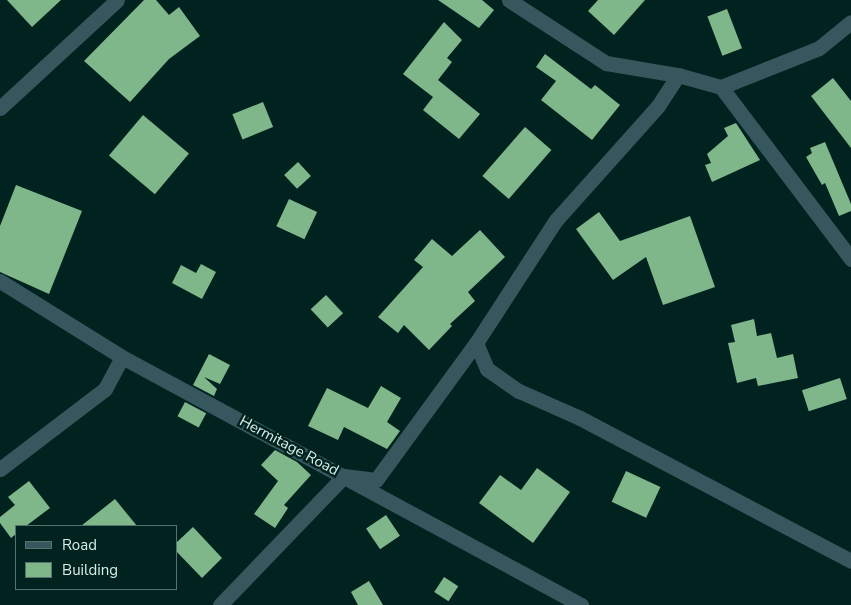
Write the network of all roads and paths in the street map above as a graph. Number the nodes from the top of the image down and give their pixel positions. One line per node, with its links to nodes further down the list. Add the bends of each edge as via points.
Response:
1 (117, 0): 6 (street)
2 (509, 0): 4 (street, via 606,63)
3 (851, 22): 5 (street, via 820,48)
4 (678, 75): 5 (street); 9 (street, via 658,106 556,220)
5 (721, 87): 7 (street)
6 (0, 108)
7 (851, 259)
8 (0, 280): 10 (street, Hermitage Road)
9 (476, 343): 12 (street, via 376,480); 13 (street, via 488,368 520,391 580,418)
10 (122, 357): 11 (street, via 105,389); 12 (street, Hermitage Road)
11 (0, 469)
12 (344, 476): 14 (street); 15 (street, Hermitage Road)
13 (851, 561)
14 (220, 605)
15 (581, 605)

